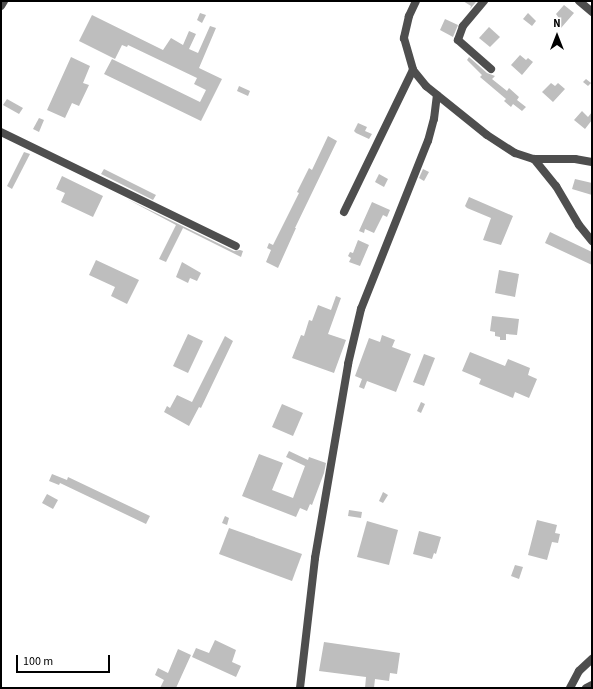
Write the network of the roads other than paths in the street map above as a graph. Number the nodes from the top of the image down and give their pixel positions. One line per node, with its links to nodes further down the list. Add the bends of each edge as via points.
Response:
1 (4, 1): 5 (street)
2 (416, 1): 8 (street, via 409,16 404,38)
3 (484, 1): 7 (street, via 463,26 458,40)
4 (581, 2): 6 (street)
5 (1, 6)
6 (592, 12)
7 (492, 69)
8 (413, 70): 9 (street); 13 (street)
9 (437, 95): 11 (street, via 487,135 515,153); 18 (street, via 428,140 361,309 348,364 315,558)
10 (1, 132): 15 (street)
11 (534, 159): 12 (street, via 575,159); 14 (street, via 556,186 579,225)
12 (592, 162)
13 (344, 212)
14 (592, 241)
15 (236, 246)
16 (592, 659): 19 (street, via 579,671)
17 (592, 685): 20 (street)
18 (300, 688)
19 (570, 688)
20 (586, 688)

